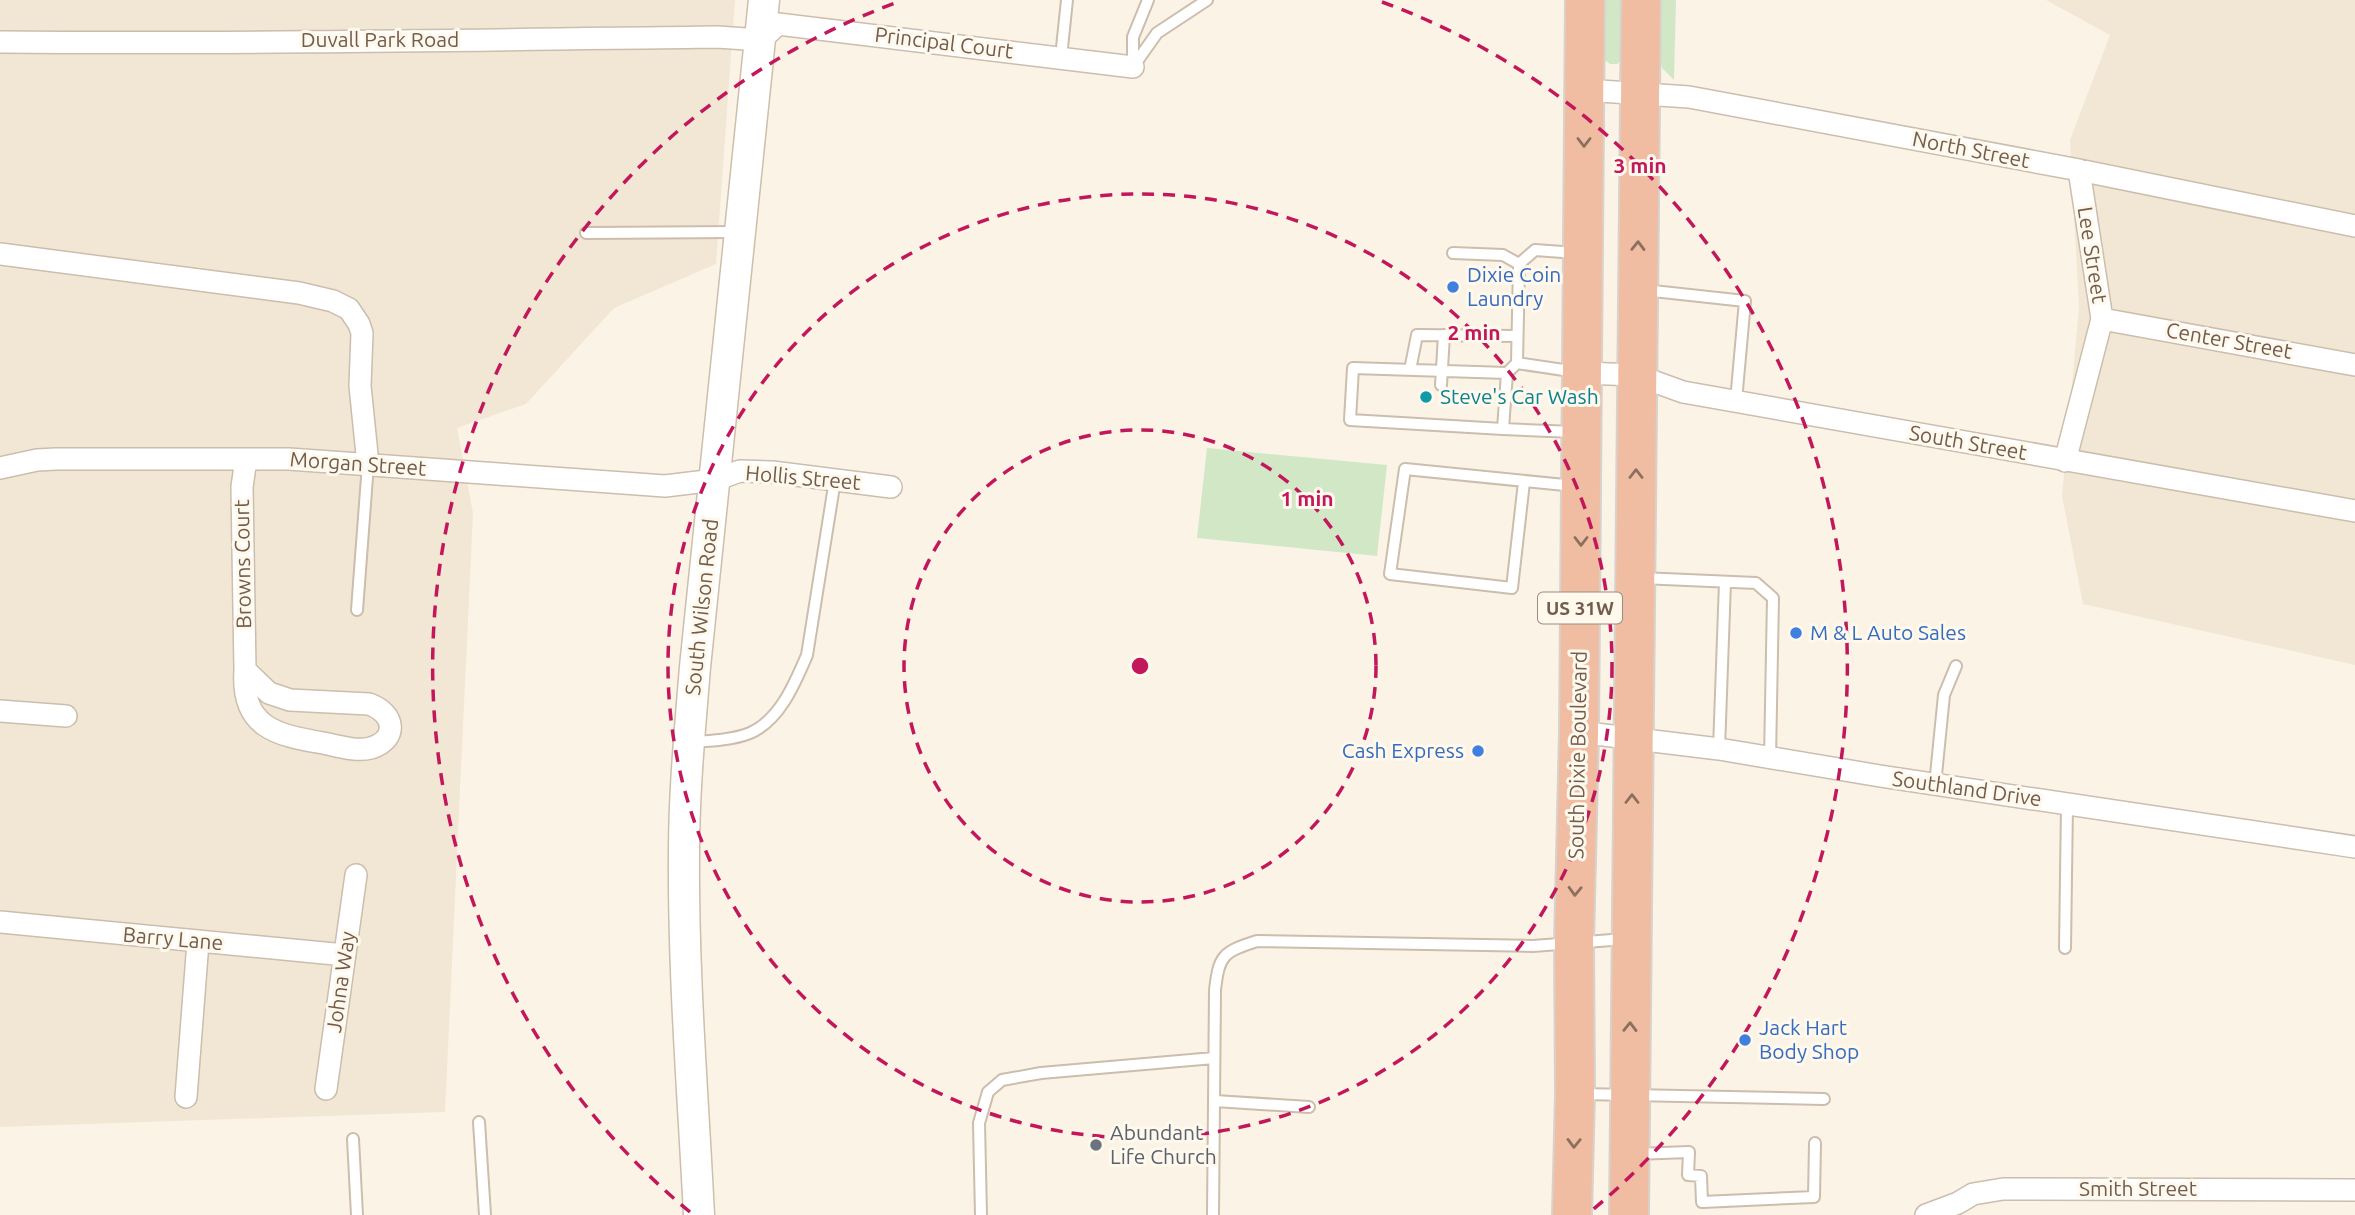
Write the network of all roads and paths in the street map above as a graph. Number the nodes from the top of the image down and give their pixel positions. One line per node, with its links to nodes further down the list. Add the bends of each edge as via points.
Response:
1 (764, 0): 7 (main road, South Wilson Road)
2 (1067, 0): 9 (lane)
3 (1149, 0): 10 (lane, via 1133,37)
4 (1207, 0): 10 (lane, via 1157,33)
5 (1585, 0): 11 (highway, South Dixie Boulevard / US 31W)
6 (1641, 0): 12 (highway, US 31W)
7 (761, 40): 8 (street, Duvall Park Road); 9 (street, Principal Court, via 778,24); 15 (main road, South Wilson Road)
8 (0, 42)
9 (1061, 57): 10 (street, Principal Court)
10 (1133, 67)
11 (1585, 90): 12 (street, North Street); 18 (highway, South Dixie Boulevard / US 31W, one-way to 18)
12 (1640, 92): 13 (street, North Street, via 1689,97); 21 (highway, US 31W, one-way to 12)
13 (2079, 170): 14 (street, North Street); 22 (street, Lee Street)
14 (2355, 226)
15 (741, 232): 16 (lane); 42 (main road, South Wilson Road)
16 (586, 233)
17 (1452, 253): 20 (lane, via 1503,255)
18 (1583, 253): 20 (lane, via 1535,250); 30 (highway, South Dixie Boulevard / US 31W)
19 (0, 254): 40 (street, via 299,293 349,309 362,333 360,386)
20 (1519, 264): 24 (lane)
21 (1638, 290): 31 (highway, US 31W); 33 (lane, via 1745,301)
22 (2102, 319): 26 (street, Center Street); 39 (street, Lee Street)
23 (1444, 335): 24 (lane); 27 (lane, via 1417,335); 28 (lane)
24 (1516, 337): 25 (lane)
25 (1517, 363): 29 (lane); 30 (lane)
26 (2355, 365)
27 (1409, 370): 28 (lane); 35 (lane, via 1353,368 1350,420)
28 (1442, 370): 29 (lane); 32 (lane)
29 (1507, 373): 36 (lane)
30 (1583, 373): 31 (street, South Street); 37 (highway, South Dixie Boulevard / US 31W)
31 (1636, 375): 33 (street, South Street, via 1683,392); 48 (highway, US 31W, one-way to 31)
32 (1441, 385)
33 (1736, 401): 39 (street, South Street)
34 (1439, 412): 35 (lane)
35 (1439, 425): 36 (lane)
36 (1503, 429): 37 (lane)
37 (1582, 433): 45 (highway, South Dixie Boulevard / US 31W)
38 (246, 459): 40 (street, Morgan Street); 41 (street, Morgan Street, via 56,459); 52 (street, Browns Court, via 242,487)
39 (2066, 461): 47 (street, South Street)
40 (368, 464): 42 (street, Morgan Street, via 665,486); 50 (lane)
41 (0, 468)
42 (715, 480): 43 (street, Hollis Street, via 740,471); 57 (main road, South Wilson Road)
43 (835, 480): 46 (street, Hollis Street); 57 (lane, via 807,655 798,677 765,724 748,734)
44 (1524, 482): 44 (lane, via 1405,469 1391,574 1512,588); 45 (lane)
45 (1581, 486): 55 (highway, South Dixie Boulevard / US 31W, one-way to 55)
46 (891, 487)
47 (2355, 511)
48 (1635, 578): 49 (lane); 56 (highway, US 31W)
49 (1725, 582): 58 (lane); 59 (lane, via 1756,583 1773,598)
50 (357, 610)
51 (1956, 666): 60 (lane, via 1944,695)
52 (245, 670): 52 (street, Browns Court, via 245,698 263,726 292,738 357,749 370,748 390,734 391,724 380,708 290,700 269,693)
53 (0, 711): 54 (street)
54 (66, 716)
55 (1579, 732): 56 (street, Southland Drive); 67 (highway, South Dixie Boulevard / US 31W, one-way to 67)
56 (1633, 739): 58 (street, Southland Drive); 65 (highway, US 31W, one-way to 56)
57 (689, 742): 86 (main road, South Wilson Road, via 686,959)
58 (1719, 749): 59 (street, Southland Drive)
59 (1770, 758): 60 (street, Southland Drive)
60 (1935, 785): 61 (street, Southland Drive)
61 (2067, 804): 62 (street, Southland Drive); 68 (lane)
62 (2355, 847)
63 (356, 875): 69 (street, Johna Way)
64 (0, 922): 66 (street, Barry Lane)
65 (1631, 939): 67 (lane); 73 (highway, US 31W, one-way to 65)
66 (198, 942): 69 (street, Barry Lane); 74 (street)
67 (1574, 942): 70 (lane, via 1533,946 1257,941 1233,949 1218,965); 72 (highway, South Dixie Boulevard / US 31W)
68 (2066, 948)
69 (345, 955): 71 (street, Johna Way)
70 (1214, 1058): 76 (lane); 87 (lane, via 1002,1080 988,1092 979,1123)
71 (326, 1089)
72 (1575, 1094): 73 (lane); 89 (highway, South Dixie Boulevard / US 31W, one-way to 89)
73 (1629, 1095): 75 (lane); 81 (highway, US 31W)
74 (186, 1097)
75 (1824, 1099)
76 (1215, 1101): 77 (lane); 88 (lane)
77 (1309, 1107)
78 (479, 1122): 85 (lane)
79 (353, 1139): 84 (lane)
80 (1815, 1143): 83 (lane, via 1814,1198)
81 (1629, 1154): 83 (lane, via 1689,1152 1688,1175 1701,1176); 90 (highway, US 31W)
82 (2355, 1190): 92 (street, Smith Street, via 2003,1189 1973,1194)
83 (1702, 1202): 91 (lane)
84 (357, 1215)
85 (485, 1215)
86 (699, 1215)
87 (982, 1215)
88 (1213, 1215)
89 (1572, 1215)
90 (1629, 1215)
91 (1702, 1215)
92 (1926, 1215)

